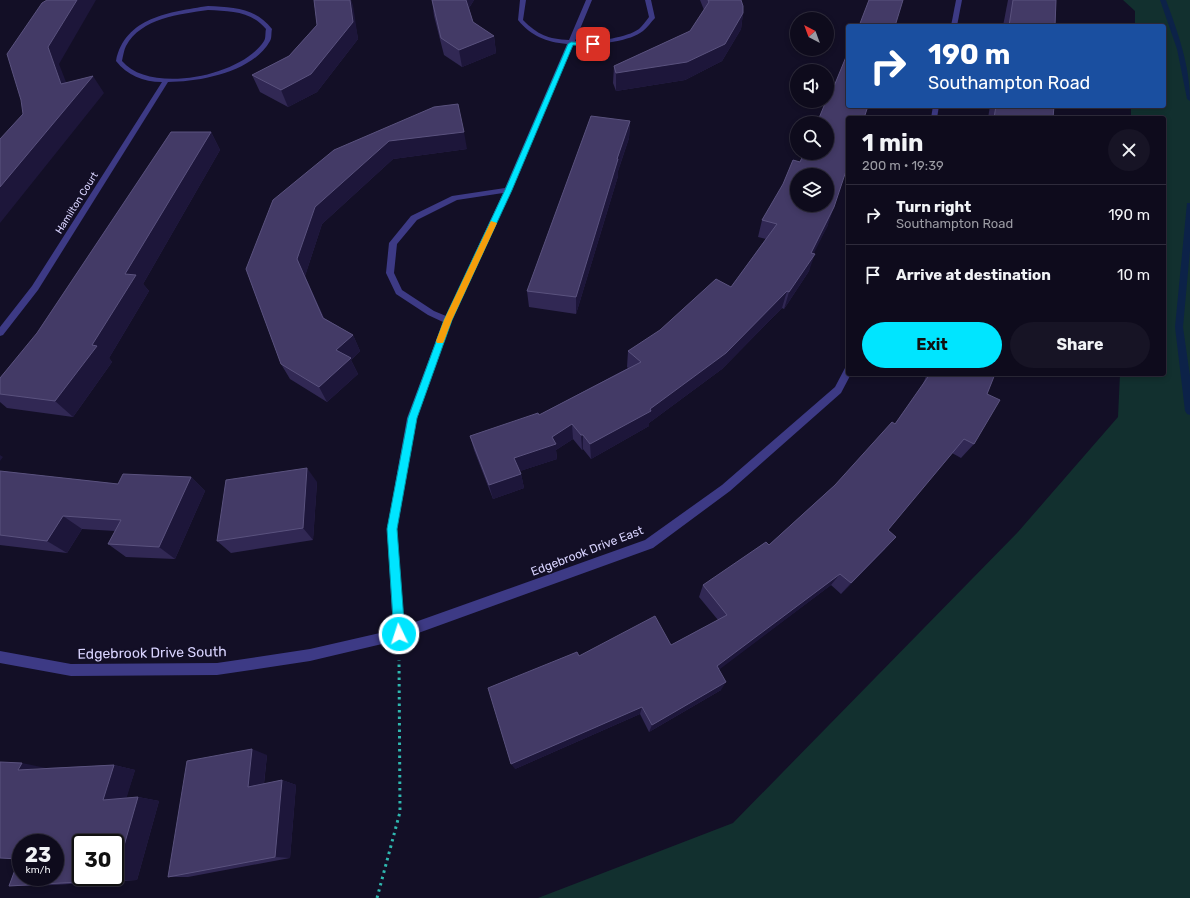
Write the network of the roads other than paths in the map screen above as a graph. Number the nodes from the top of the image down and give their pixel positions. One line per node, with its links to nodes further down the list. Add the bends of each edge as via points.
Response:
1 (523, 0): 6 (street, via 518,10 520,21 531,31 548,39)
2 (589, 0): 6 (street)
3 (648, 0): 6 (street, via 652,6 653,16 646,26 634,35 615,41)
4 (959, 0): 5 (street)
5 (954, 24)
6 (571, 44): 8 (street)
7 (166, 80): 7 (street, via 192,79 241,64 258,52 268,40 269,29 262,19 249,12 208,8 185,11 142,27 128,38 120,50 119,61 127,71 144,77); 10 (street, Hamilton Court, via 35,288)
8 (508, 190): 9 (street); 9 (street, via 455,198 414,218 393,243 390,273 400,292 431,314)
9 (448, 320): 12 (street, via 412,418 392,529)
10 (0, 333)
11 (846, 375): 12 (street, Edgebrook Drive East, via 838,390 726,488 649,544)
12 (399, 634): 13 (street, Edgebrook Drive South, via 310,655 217,669 71,670)
13 (0, 657)

